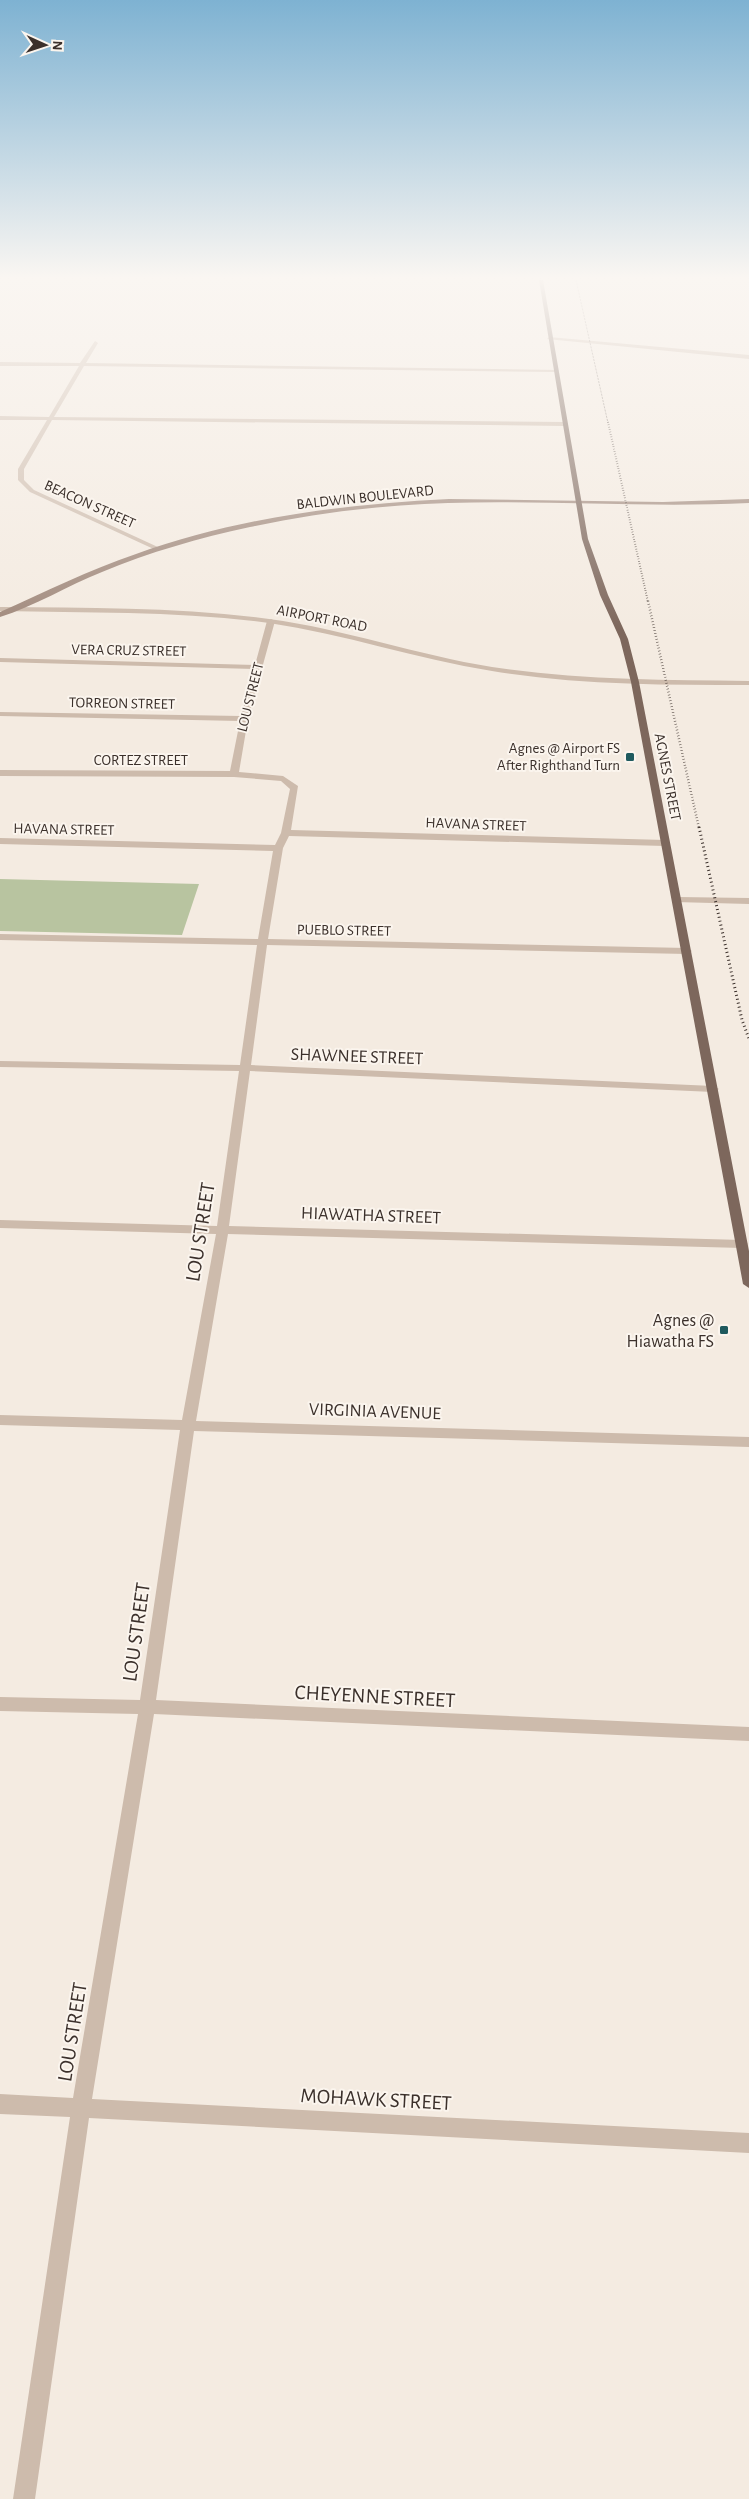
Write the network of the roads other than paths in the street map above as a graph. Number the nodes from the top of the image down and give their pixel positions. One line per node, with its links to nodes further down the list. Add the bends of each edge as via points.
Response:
1 (64, 397): 4 (street, BEACON STREET)
2 (560, 397): 5 (main road, AGNES STREET)
3 (0, 418): 4 (street)
4 (50, 418): 5 (street); 8 (street, BEACON STREET, via 21,469 21,480 32,491)
5 (564, 424): 7 (main road, AGNES STREET)
6 (749, 501): 7 (main road, BALDWIN BOULEVARD)
7 (578, 502): 8 (main road, BALDWIN BOULEVARD, via 406,503 223,530); 15 (main road, AGNES STREET, via 585,539 604,595 624,639)
8 (158, 549): 10 (main road, BALDWIN BOULEVARD, via 88,575)
9 (0, 609): 10 (street, AIRPORT ROAD)
10 (11, 610): 11 (main road, BALDWIN BOULEVARD); 12 (street, AIRPORT ROAD, via 157,612)
11 (0, 614)
12 (271, 621): 14 (street, LOU STREET); 15 (street, AIRPORT ROAD, via 490,669 561,679)
13 (0, 660): 14 (street, VERA CRUZ STREET)
14 (257, 667): 18 (street, LOU STREET)
15 (634, 682): 16 (street, AIRPORT ROAD); 24 (main road, AGNES STREET)
16 (749, 683)
17 (0, 714): 18 (street, TORREON STREET)
18 (244, 719): 20 (street, LOU STREET)
19 (0, 773): 20 (street, CORTEZ STREET)
20 (234, 774): 21 (street, CORTEZ STREET)
21 (282, 779): 22 (street, LOU STREET, via 295,788)
22 (286, 833): 24 (street, HAVANA STREET); 25 (street, LOU STREET)
23 (0, 841): 25 (street, HAVANA STREET)
24 (665, 843): 26 (main road, AGNES STREET)
25 (278, 848): 29 (street, LOU STREET)
26 (678, 900): 27 (street); 30 (main road, AGNES STREET)
27 (749, 901)
28 (0, 937): 29 (street, PUEBLO STREET)
29 (262, 943): 30 (street, PUEBLO STREET); 32 (street, LOU STREET)
30 (687, 951): 33 (main road, AGNES STREET)
31 (0, 1064): 32 (street, SHAWNEE STREET)
32 (246, 1068): 33 (street, SHAWNEE STREET); 35 (street, LOU STREET)
33 (713, 1089): 36 (main road, AGNES STREET)
34 (0, 1224): 35 (street, HIAWATHA STREET)
35 (223, 1228): 36 (street, HIAWATHA STREET); 39 (street, LOU STREET)
36 (742, 1244): 37 (main road, AGNES STREET)
37 (749, 1284)
38 (0, 1420): 39 (street, VIRGINIA AVENUE)
39 (188, 1424): 40 (street, VIRGINIA AVENUE); 42 (street, LOU STREET)
40 (749, 1442)
41 (0, 1704): 42 (street, CHEYENNE STREET)
42 (147, 1707): 43 (street, CHEYENNE STREET); 45 (street, LOU STREET)
43 (749, 1734)
44 (0, 2104): 45 (street, MOHAWK STREET)
45 (81, 2107): 46 (street, MOHAWK STREET); 47 (street, LOU STREET)
46 (749, 2143)
47 (24, 2499)

